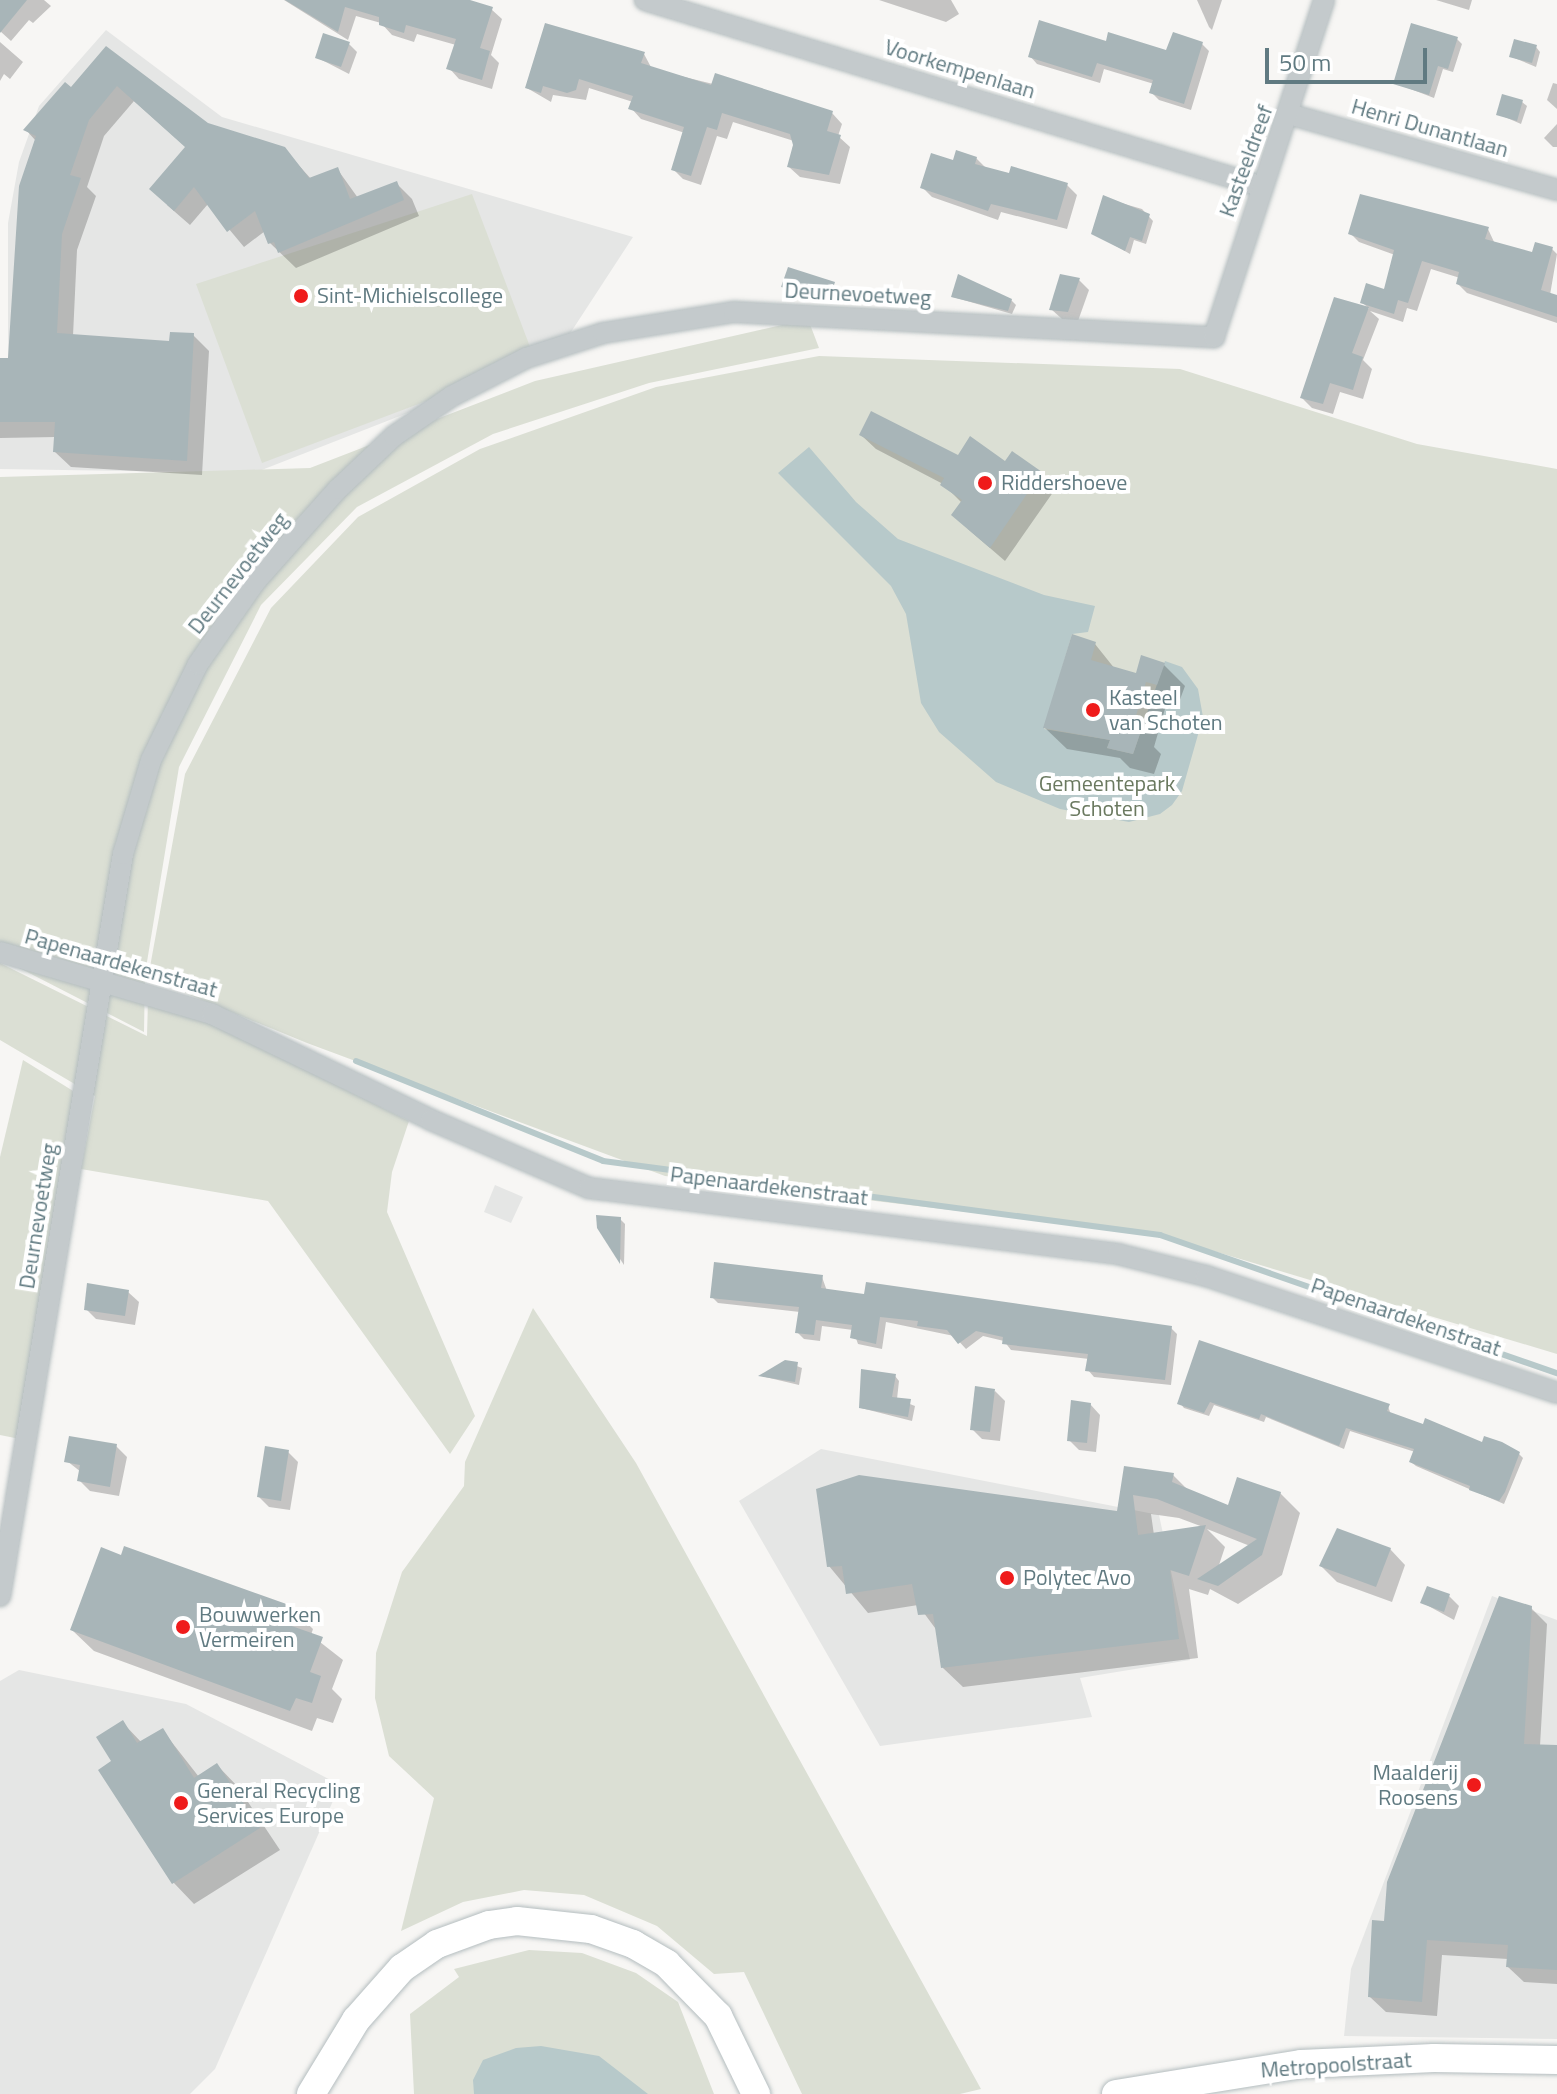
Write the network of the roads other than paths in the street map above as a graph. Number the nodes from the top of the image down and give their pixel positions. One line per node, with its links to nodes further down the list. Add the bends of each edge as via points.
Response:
1 (645, 0): 4 (street, Voorkempenlaan)
2 (1324, 0): 3 (street, Kasteeldreef)
3 (1289, 114): 4 (street, Kasteeldreef); 5 (street, Henri Dunantlaan)
4 (1260, 186): 6 (street, Kasteeldreef)
5 (1557, 190)
6 (1214, 337): 8 (street, Deurnevoetweg, via 734,312 603,333 526,358 452,396 394,436 338,489 255,582 198,664 151,760 123,854)
7 (0, 952): 8 (street, Papenaardekenstraat)
8 (98, 982): 9 (street, Papenaardekenstraat, via 212,1014 431,1120 589,1188 1118,1254 1206,1276); 10 (street, Deurnevoetweg)
9 (1557, 1393)
10 (0, 1596)
11 (1557, 2060): 14 (street, Metropoolstraat, via 1355,2060)
12 (314, 2089): 13 (street, via 378,1989 437,1944 517,1921 591,1929 633,1944 698,1991 737,2048)
13 (756, 2094)
14 (1116, 2094)

